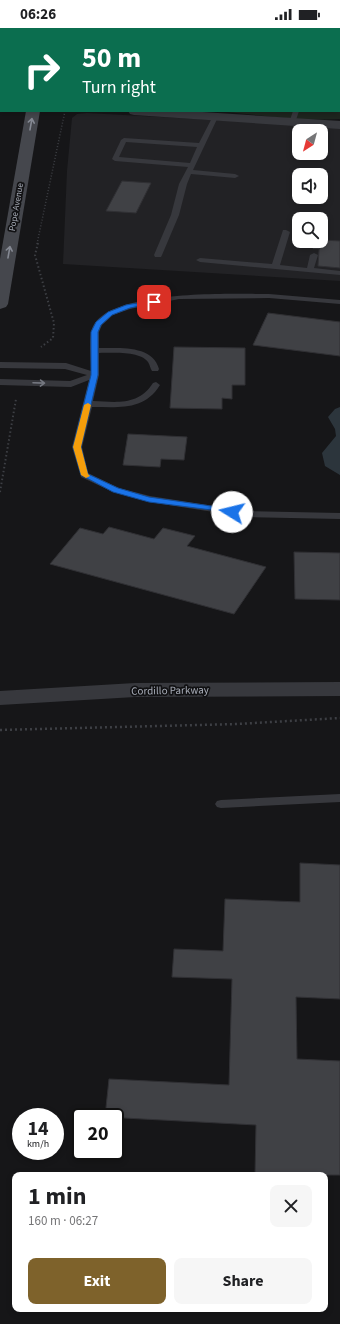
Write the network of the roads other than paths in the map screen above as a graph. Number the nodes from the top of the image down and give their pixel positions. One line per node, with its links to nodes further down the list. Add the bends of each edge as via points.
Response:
1 (33, 112): 18 (main road, Pope Avenue, one-way to 1)
2 (148, 112): 3 (street)
3 (215, 117): 4 (street); 6 (lane)
4 (294, 117): 5 (street)
5 (340, 125)
6 (202, 145): 7 (lane); 7 (lane, via 124,140 115,159)
7 (192, 165): 8 (lane)
8 (189, 172): 9 (lane); 12 (lane, via 183,184 176,214)
9 (235, 176)
10 (286, 232): 14 (lane)
11 (316, 248): 15 (lane)
12 (158, 254)
13 (200, 260): 14 (lane)
14 (275, 267): 15 (lane)
15 (310, 270): 16 (lane)
16 (340, 273)
17 (340, 302): 19 (lane, via 269,296 179,297 128,307 110,313 98,324 95,332)
18 (0, 304)
19 (95, 351): 21 (lane, via 144,354 153,359); 22 (lane)
20 (0, 365): 22 (lane, via 66,366)
21 (156, 369)
22 (95, 375): 23 (lane, one-way to 22, via 71,384); 25 (lane)
23 (0, 382)
24 (156, 385): 25 (lane, via 146,398 134,403)
25 (88, 404): 26 (lane, via 77,447 84,475 116,490 149,499 246,514)
26 (340, 516)
27 (340, 689): 28 (street, Cordillo Parkway, via 135,690)
28 (0, 698)
29 (340, 798): 30 (lane)
30 (221, 804)

